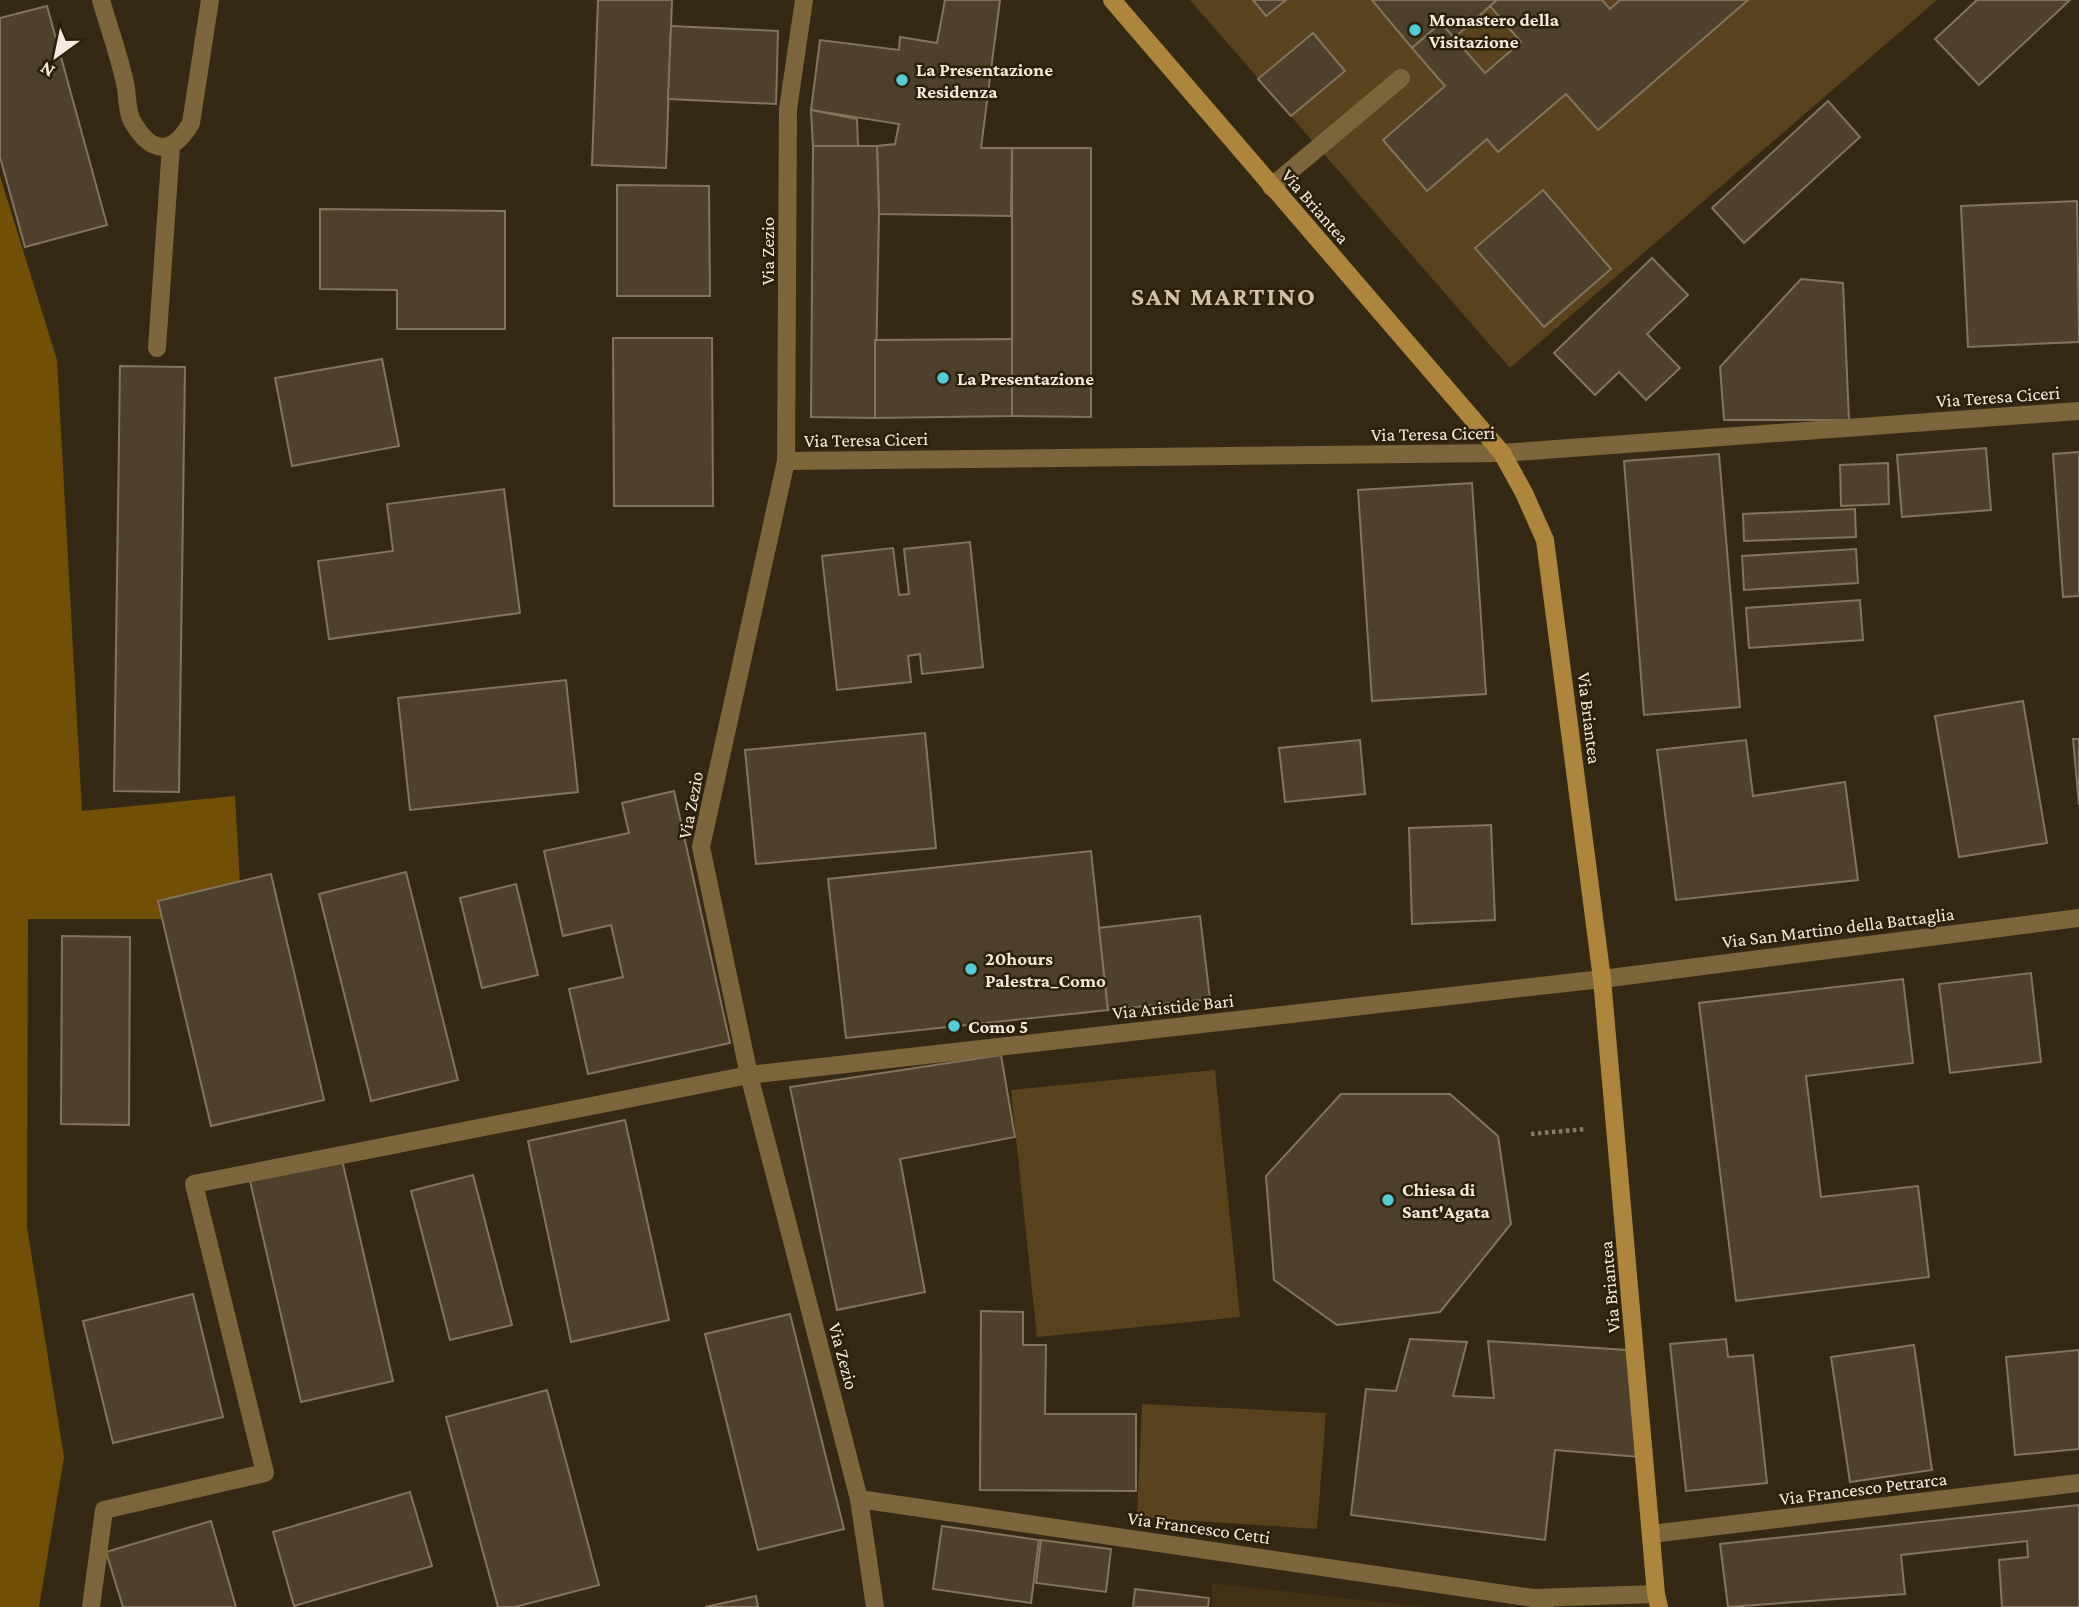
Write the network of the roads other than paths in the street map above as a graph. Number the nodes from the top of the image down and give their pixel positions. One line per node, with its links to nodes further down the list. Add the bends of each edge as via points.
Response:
1 (100, 0): 6 (street, via 131,118 155,145)
2 (210, 0): 6 (street, via 191,123 181,140)
3 (804, 0): 11 (street, Via Zezio, via 788,109)
4 (1112, 0): 7 (main road, Via Briantea)
5 (1401, 78): 7 (street)
6 (171, 146): 8 (street)
7 (1271, 187): 10 (main road, Via Briantea)
8 (157, 348)
9 (2079, 411): 10 (street, Via Teresa Ciceri)
10 (1502, 453): 11 (street, Via Teresa Ciceri); 13 (main road, Via Briantea, via 1545,540)
11 (786, 461): 14 (street, Via Zezio, via 701,847)
12 (2079, 918): 13 (street, Via San Martino della Battaglia)
13 (1602, 979): 14 (street, Via Aristide Bari); 17 (main road, Via Briantea)
14 (750, 1075): 16 (street, Via Zezio); 20 (street, Via Aristide Bari, via 194,1184 265,1473 104,1510)
15 (2079, 1483): 17 (street, Via Francesco Petrarca)
16 (859, 1499): 19 (street, Via Francesco Cetti); 21 (street, Via Zezio)
17 (1651, 1534): 18 (main road, Via Briantea)
18 (1658, 1601): 19 (street, Via Francesco Cetti)
19 (1539, 1602)
20 (91, 1607)
21 (875, 1607)

